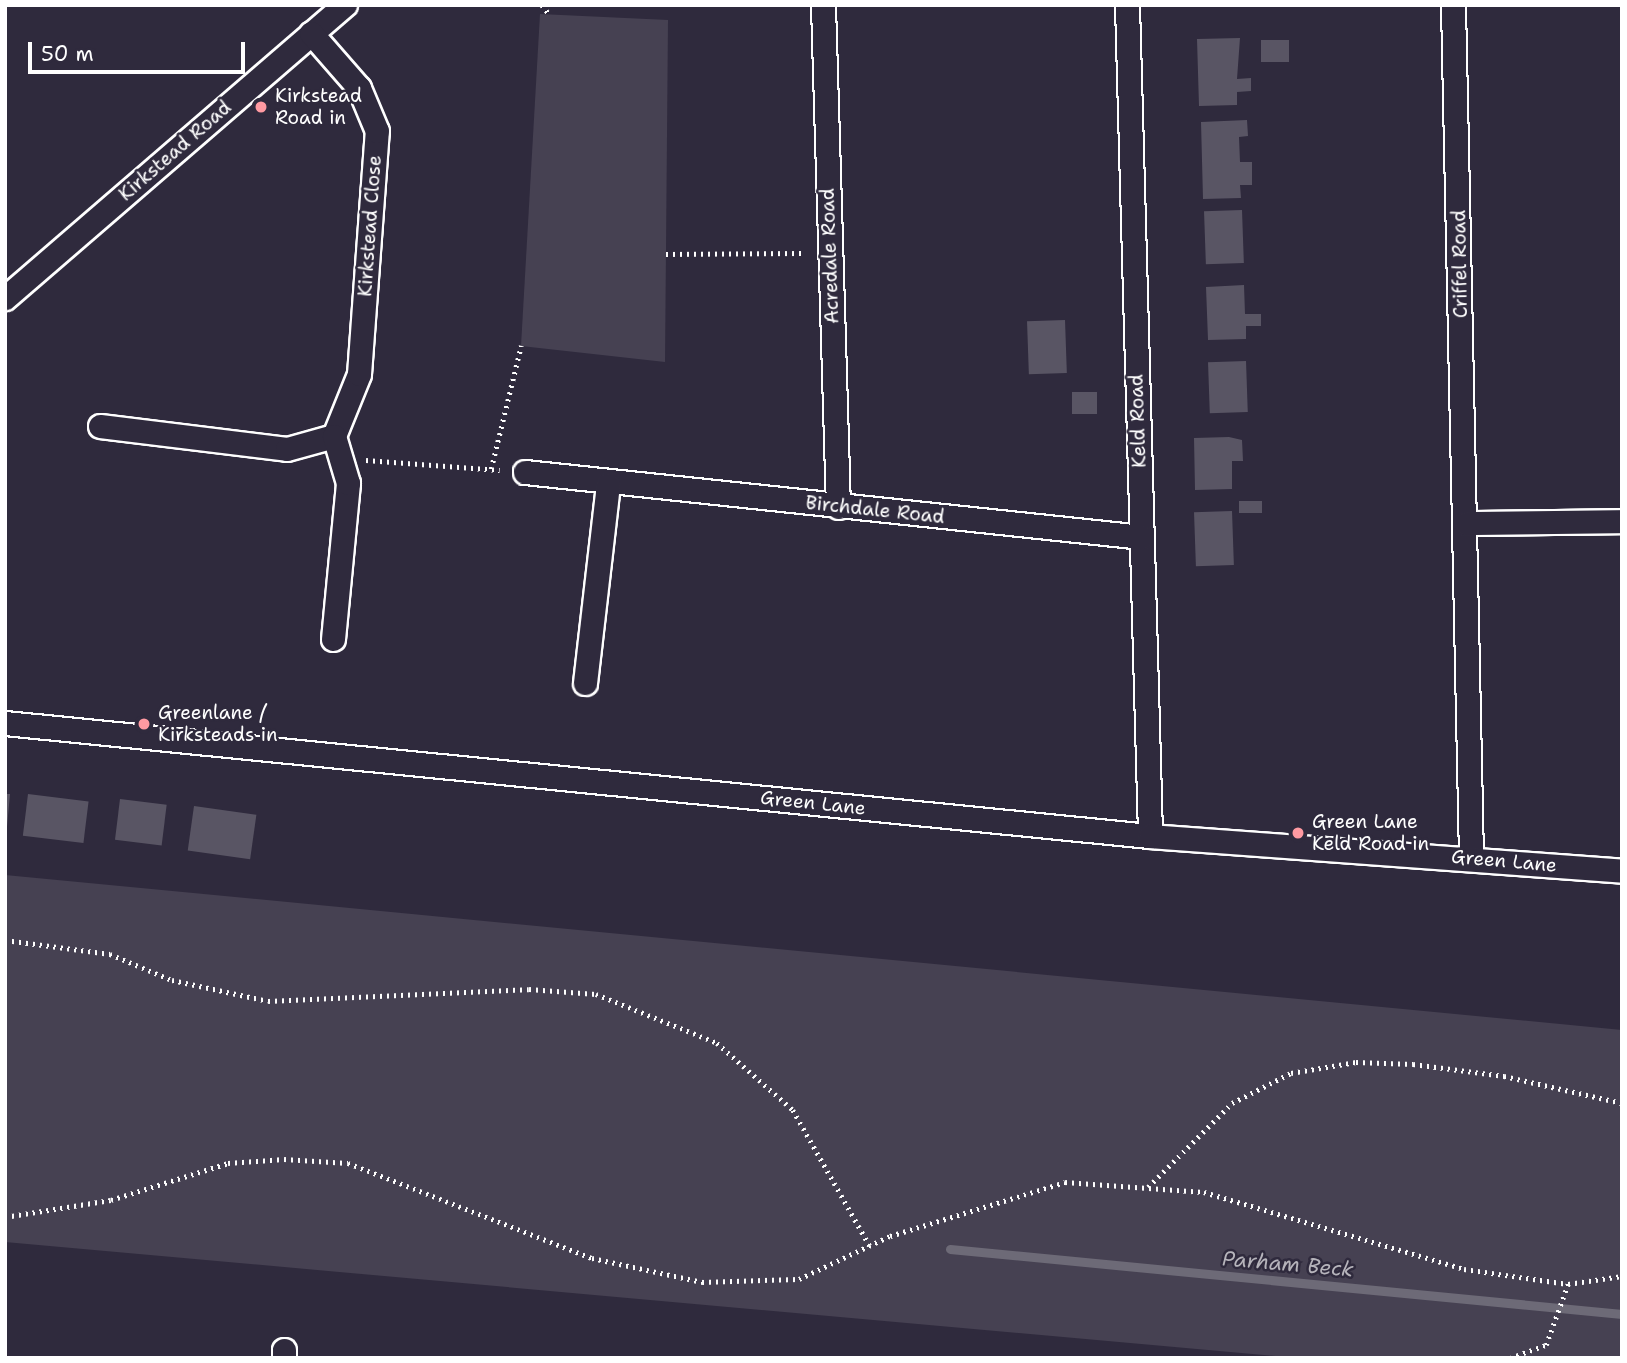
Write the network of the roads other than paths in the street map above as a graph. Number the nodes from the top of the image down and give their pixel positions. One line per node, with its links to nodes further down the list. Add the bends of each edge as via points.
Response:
1 (345, 5): 5 (street, Kirkstead Road)
2 (823, 5): 11 (street, Acredale Road)
3 (1127, 5): 14 (street, Keld Road)
4 (1453, 5): 13 (street, Criffel Road)
5 (311, 33): 6 (street, Kirkstead Road); 8 (street, Kirkstead Close, via 359,88 377,131 359,374)
6 (5, 298)
7 (100, 426): 8 (street, via 287,449)
8 (334, 436): 15 (street, via 348,483)
9 (525, 472): 10 (street, Birchdale Road)
10 (608, 484): 11 (street, Birchdale Road); 16 (street)
11 (838, 506): 14 (street, Birchdale Road)
12 (1622, 522): 13 (street)
13 (1466, 523): 19 (street, Criffel Road)
14 (1142, 537): 18 (street, Keld Road)
15 (332, 639)
16 (585, 684)
17 (5, 723): 18 (street, Green Lane)
18 (1150, 836): 19 (street, Green Lane)
19 (1471, 857): 20 (street, Green Lane)
20 (1622, 871)

